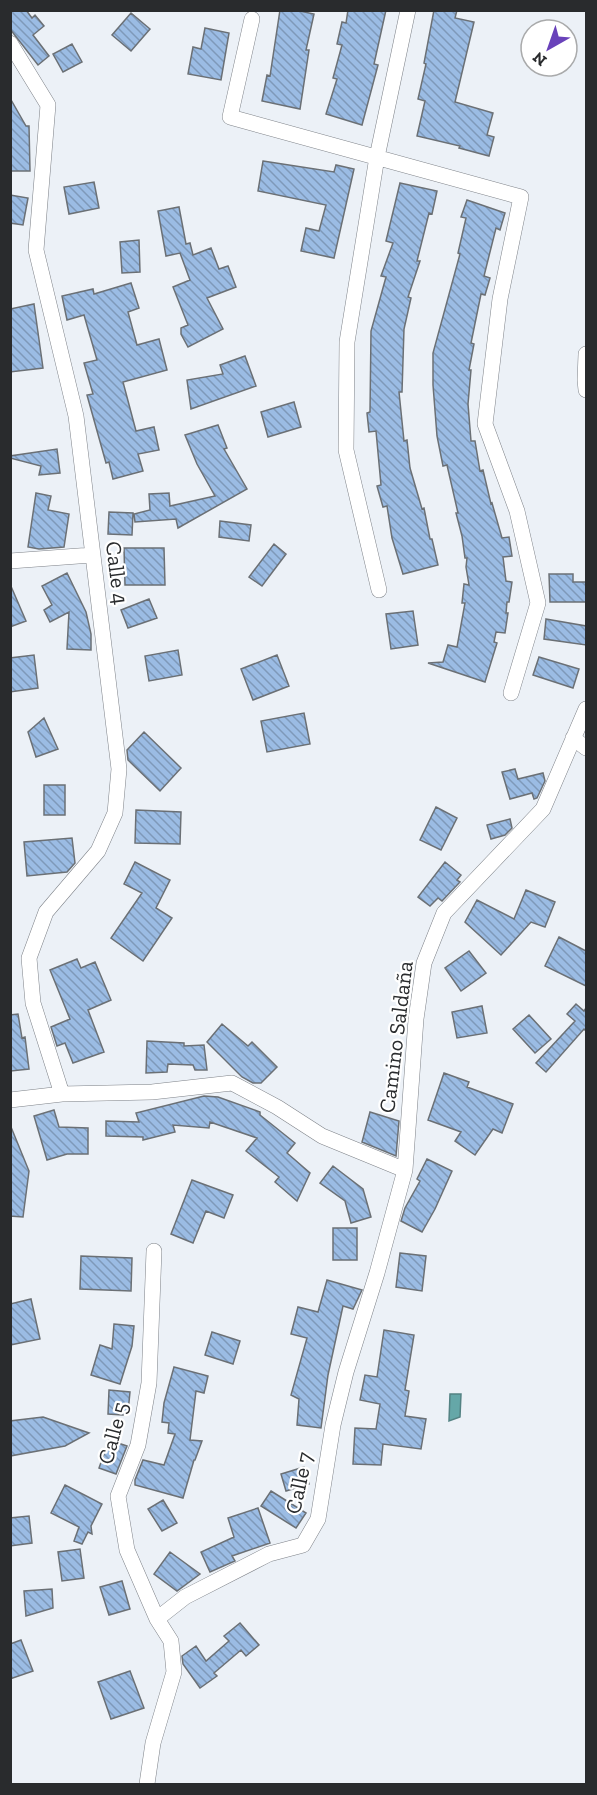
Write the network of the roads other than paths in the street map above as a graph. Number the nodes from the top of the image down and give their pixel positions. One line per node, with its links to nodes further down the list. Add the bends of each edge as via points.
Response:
1 (408, 10): 4 (street)
2 (252, 20): 4 (street, via 231,117)
3 (10, 43): 7 (street, Calle 4, via 48,105 36,250 76,416)
4 (377, 157): 9 (street, via 347,342 346,450); 10 (street, via 521,197 500,298 485,424 517,511 538,603)
5 (586, 354): 6 (street)
6 (586, 390)
7 (92, 555): 8 (street); 14 (street, Calle 4, via 119,769 115,813 98,851 46,912 29,958 33,1003)
8 (10, 561)
9 (380, 590)
10 (511, 693)
11 (586, 709): 12 (street, Camino Saldaña)
12 (573, 738): 13 (street); 16 (street, Camino Saldaña, via 543,809 444,913 424,963)
13 (586, 748)
14 (62, 1094): 15 (street); 16 (street, via 152,1092 232,1083 322,1136)
15 (10, 1100)
16 (405, 1170): 18 (street, Calle 7, via 346,1372 318,1519 303,1545 269,1554 184,1597)
17 (154, 1251): 18 (street, Calle 5, via 149,1383 138,1445 118,1496 127,1550)
18 (157, 1619): 19 (street, via 171,1641 174,1672 153,1743)
19 (147, 1785)

